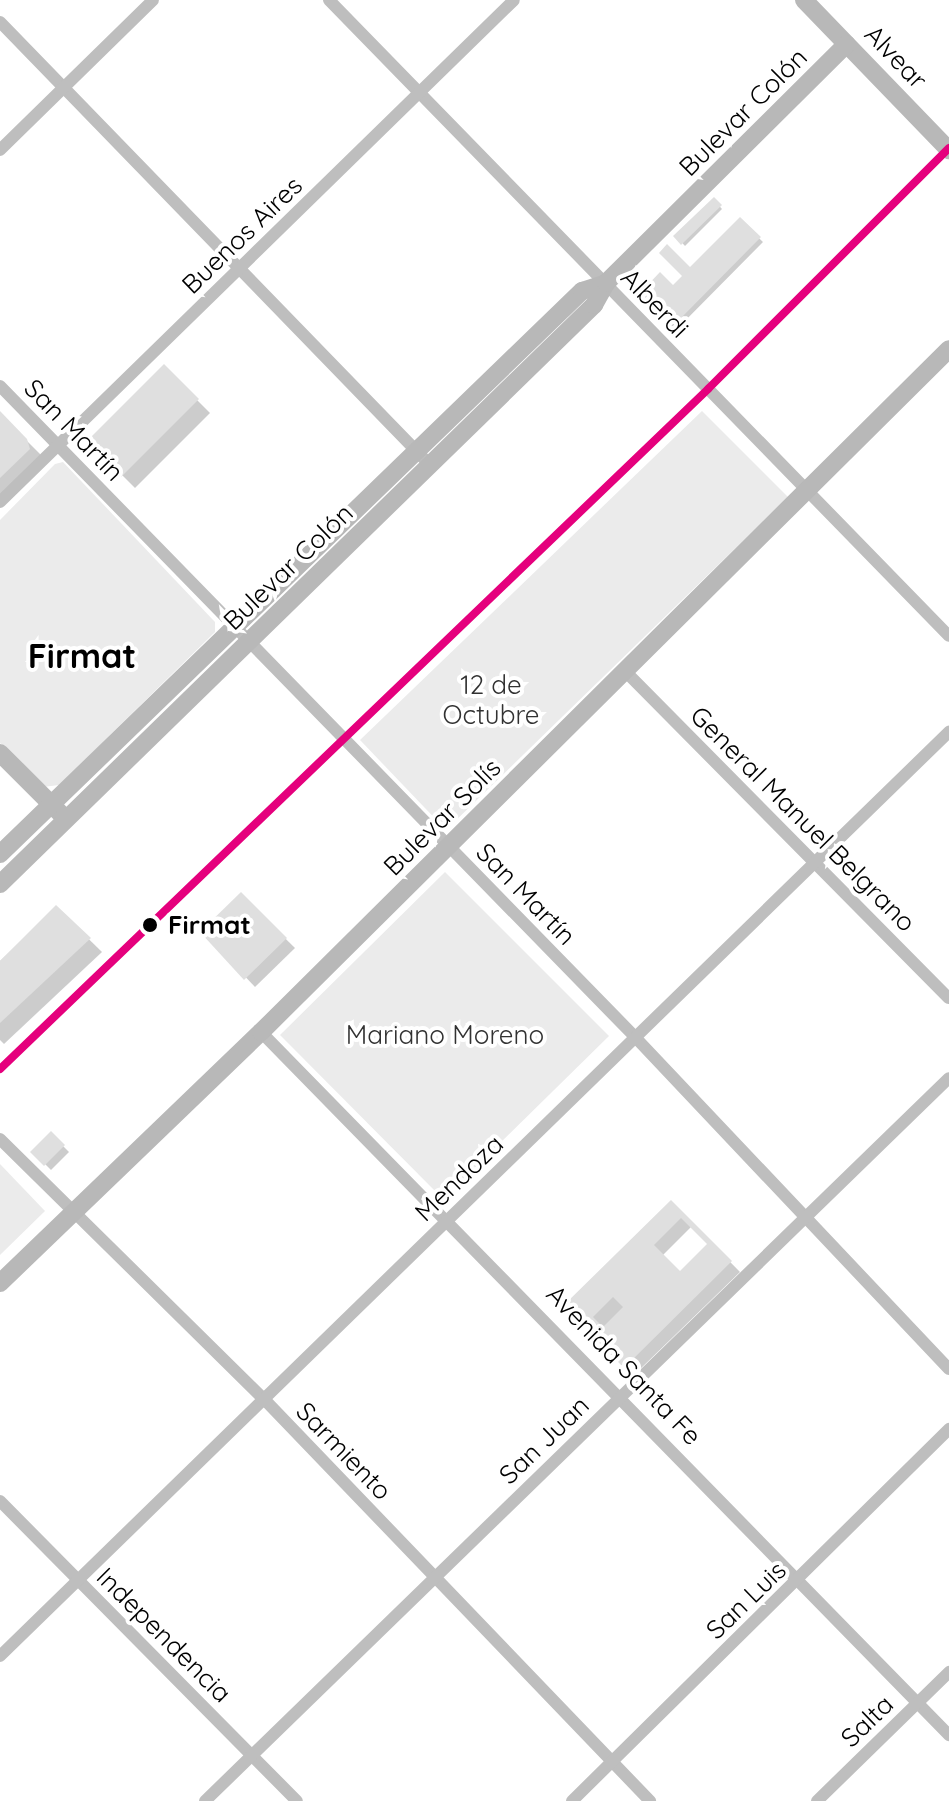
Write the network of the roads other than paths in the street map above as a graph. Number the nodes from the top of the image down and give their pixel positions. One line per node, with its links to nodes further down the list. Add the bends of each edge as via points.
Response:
1 (153, 0): 7 (street)
2 (329, 0): 8 (street, Alberdi)
3 (514, 0): 8 (street, Buenos Aires)
4 (804, 0): 6 (main road, Alvear)
5 (0, 22): 7 (street)
6 (847, 44): 10 (main road, Alvear); 12 (main road, Bulevar Colón)
7 (64, 88): 9 (street); 11 (street)
8 (420, 92): 11 (street, Buenos Aires); 12 (street, Alberdi)
9 (0, 150)
10 (949, 150)
11 (239, 269): 15 (street, Buenos Aires); 16 (street)
12 (606, 283): 16 (main road, Bulevar Colón, via 582,291); 17 (street, Alberdi)
13 (949, 349): 17 (main road, Bulevar Solís)
14 (0, 386): 15 (street, San Martín)
15 (58, 446): 18 (street, Buenos Aires); 19 (street, San Martín)
16 (424, 459): 19 (main road, Bulevar Colón)
17 (806, 491): 20 (street, Alberdi); 21 (main road, Bulevar Solís)
18 (0, 502)
19 (243, 634): 24 (main road, Bulevar Colón); 25 (main road, Bulevar Colón); 26 (street, San Martín)
20 (949, 636)
21 (625, 671): 26 (main road, Bulevar Solís); 28 (street, General Manuel Belgrano)
22 (949, 732): 28 (street, Mendoza)
23 (0, 753): 24 (main road)
24 (52, 804): 25 (main road); 27 (main road, Bulevar Colón)
25 (66, 820): 29 (main road, Bulevar Colón)
26 (449, 847): 31 (main road, Bulevar Solís); 32 (street, San Martín)
27 (0, 854)
28 (815, 862): 30 (street, General Manuel Belgrano); 32 (street, Mendoza)
29 (0, 884)
30 (949, 998)
31 (261, 1032): 35 (main road, Bulevar Solís); 37 (street, Avenida Santa Fe)
32 (635, 1037): 36 (street, San Martín); 37 (street, Mendoza)
33 (949, 1078): 36 (street, San Juan)
34 (0, 1139): 35 (street, Sarmiento)
35 (72, 1212): 38 (main road, Bulevar Solís); 41 (street, Sarmiento)
36 (802, 1217): 39 (street, San Martín); 40 (street, San Juan)
37 (446, 1221): 40 (street, Avenida Santa Fe); 41 (street, Mendoza)
38 (0, 1283)
39 (949, 1369)
40 (619, 1397): 44 (street, San Juan); 46 (street, Avenida Santa Fe)
41 (263, 1398): 44 (street, Sarmiento); 45 (street, Mendoza)
42 (949, 1429): 46 (street, San Luis)
43 (0, 1501): 45 (street, Independencia)
44 (434, 1577): 51 (street, San Juan); 52 (street, Sarmiento)
45 (78, 1579): 47 (street, Mendoza); 51 (street, Independencia)
46 (799, 1580): 49 (street, Avenida Santa Fe); 52 (street, San Luis)
47 (0, 1656)
48 (949, 1672): 49 (street, Salta)
49 (918, 1702): 50 (street, Avenida Santa Fe); 57 (street, Salta)
50 (949, 1735)
51 (252, 1755): 53 (street, San Juan); 54 (street, Independencia)
52 (612, 1763): 55 (street, San Luis); 56 (street, Sarmiento)
53 (205, 1801)
54 (297, 1801)
55 (572, 1801)
56 (650, 1801)
57 (817, 1801)

